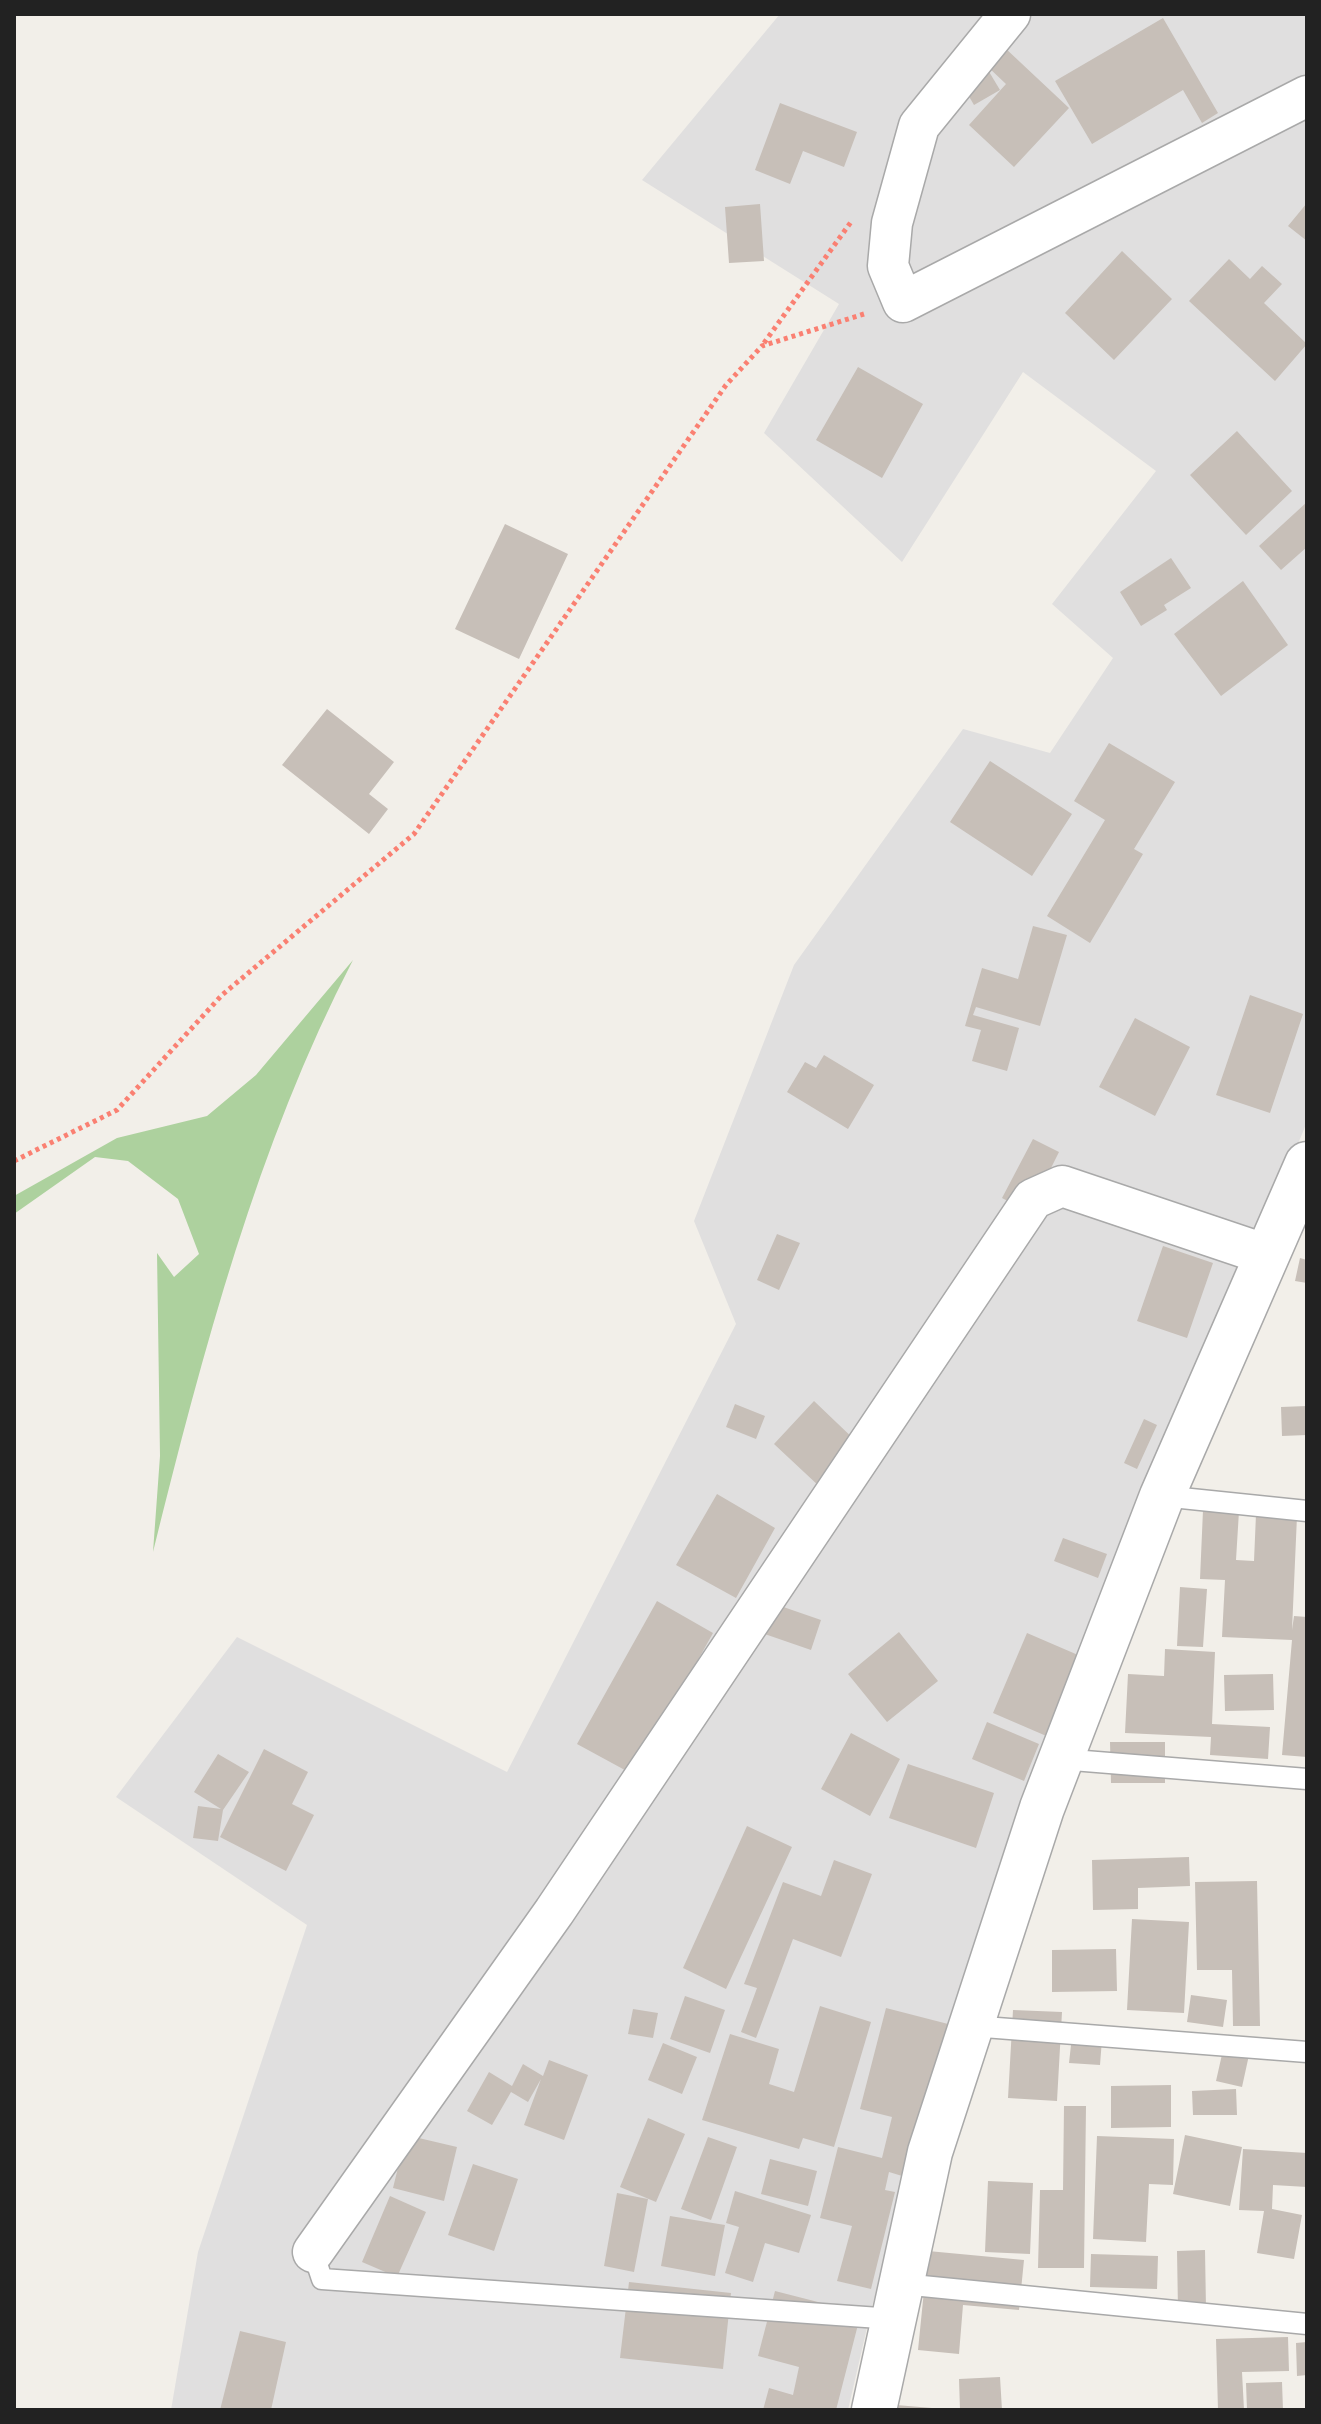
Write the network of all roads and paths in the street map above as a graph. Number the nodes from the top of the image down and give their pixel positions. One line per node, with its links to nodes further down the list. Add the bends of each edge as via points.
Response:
1 (1010, 14): 4 (street, via 919,126 892,223 888,266)
2 (1307, 96): 4 (street)
3 (855, 217): 5 (path)
4 (903, 302): 5 (path)
5 (762, 346): 6 (path, via 726,385 414,834 222,995 117,1110)
6 (14, 1161)
7 (1307, 1164): 8 (street)
8 (1297, 1212): 9 (street)
9 (1267, 1255): 10 (street); 16 (street, via 1062,1186 1033,1199 554,1912)
10 (1162, 1496): 11 (lane); 12 (street)
11 (1307, 1511)
12 (1060, 1759): 13 (lane); 14 (street)
13 (1307, 1779)
14 (971, 2026): 15 (lane); 17 (street, via 930,2152)
15 (1307, 2052)
16 (313, 2252): 17 (lane, via 322,2279)
17 (898, 2301): 18 (lane); 19 (street)
18 (1307, 2324)
19 (874, 2410)

